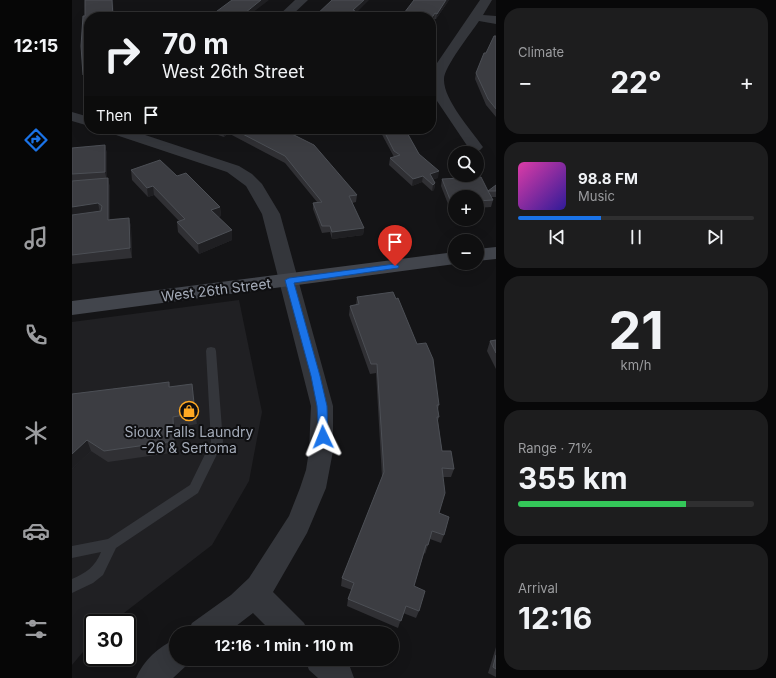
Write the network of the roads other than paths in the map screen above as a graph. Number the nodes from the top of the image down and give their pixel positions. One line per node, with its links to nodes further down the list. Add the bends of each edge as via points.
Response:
1 (302, 0): 3 (street)
2 (486, 0): 4 (street)
3 (289, 12)
4 (475, 17): 5 (street); 9 (street, via 442,66 438,78 440,95)
5 (496, 20)
6 (72, 116): 7 (street)
7 (84, 120)
8 (150, 134): 13 (street, via 233,168 252,181 271,214)
9 (474, 146)
10 (496, 253): 11 (main road)
11 (484, 254)
12 (448, 259): 13 (main road, West 26th Street)
13 (289, 280): 14 (main road, West 26th Street); 19 (street, via 322,406 322,451 310,498 294,533)
14 (72, 308)
15 (211, 351): 16 (lane, via 217,442 194,489)
16 (111, 544): 17 (lane); 18 (lane, via 101,569 92,577)
17 (72, 552)
18 (72, 586)
19 (254, 594): 20 (street); 21 (street)
20 (211, 626)
21 (287, 626)
22 (169, 661): 24 (street)
23 (327, 666): 25 (street)
24 (151, 678)
25 (339, 678)

